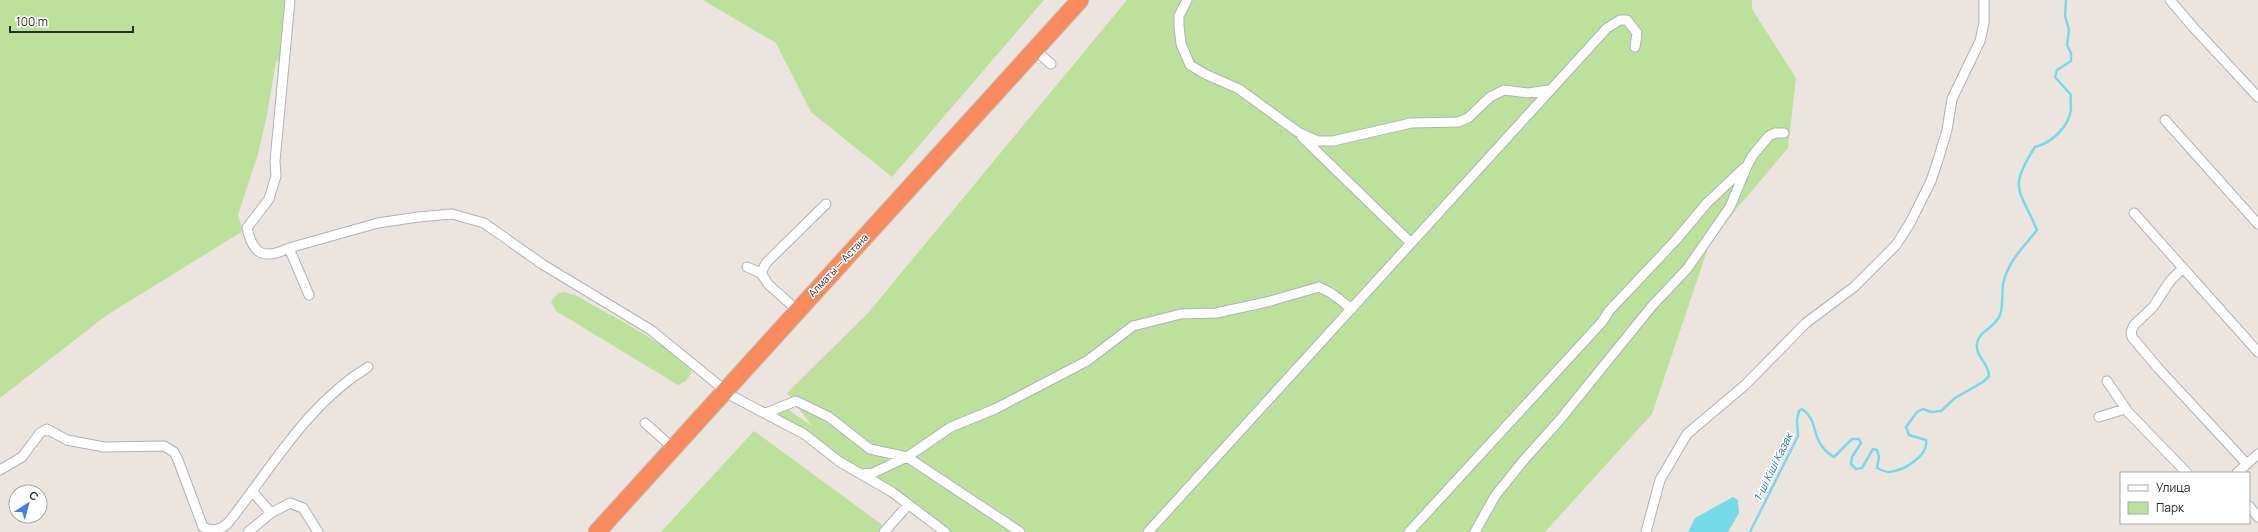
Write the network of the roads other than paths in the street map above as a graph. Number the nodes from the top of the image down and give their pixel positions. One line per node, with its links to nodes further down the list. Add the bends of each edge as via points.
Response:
1 (290, 0): 19 (street, via 275,161 276,176 269,199 247,228 250,242 256,251 270,255)
2 (1080, 0): 7 (highway, Алматы — Астана)
3 (1187, 0): 12 (street, via 1179,16 1181,44 1186,61 1200,72 1252,97)
4 (1984, 0): 56 (street, via 1984,23 1980,42 1952,99 1947,130 1938,160 1910,223 1896,245 1854,287 1806,324 1745,385 1687,434 1660,480)
5 (2170, 0): 10 (street)
6 (1635, 47): 9 (street, via 1637,33 1634,26 1627,20 1616,21)
7 (1035, 50): 8 (street); 25 (highway, Алматы — Астана)
8 (1051, 64)
9 (1549, 90): 12 (street, via 1528,93 1504,90 1490,97 1468,118 1458,122 1411,122 1333,142 1318,141); 18 (street)
10 (2258, 97)
11 (2165, 120): 17 (street)
12 (1298, 132): 18 (street, via 1351,187)
13 (1784, 133): 14 (street, via 1769,136)
14 (1746, 166): 54 (street, via 1707,203 1602,322); 55 (street, via 1730,207 1687,269 1652,306 1523,461 1495,496)
15 (826, 204): 22 (street, via 766,263)
16 (2134, 213): 21 (street)
17 (2258, 224)
18 (1410, 242): 24 (street)
19 (289, 248): 23 (street); 29 (street, via 389,221 436,214 452,214 474,219 494,228 542,264 651,330)
20 (747, 267): 22 (street)
21 (2182, 269): 26 (street); 37 (street, via 2170,281 2153,307 2134,325 2132,337)
22 (761, 273): 25 (street, via 768,284)
23 (309, 295)
24 (1352, 309): 36 (street, via 1319,287 1216,313 1181,314 1133,326 1087,361 995,409 951,427); 53 (street)
25 (797, 310): 29 (highway, Алматы — Астана)
26 (2258, 352)
27 (368, 367): 42 (street, via 354,375 304,423)
28 (2107, 381): 30 (street)
29 (724, 390): 31 (street); 34 (highway, Алматы — Астана)
30 (2125, 409): 32 (street); 39 (street)
31 (766, 413): 36 (street, via 796,401 829,417 870,449); 41 (street, via 804,434 840,462)
32 (2099, 417)
33 (645, 423): 34 (street)
34 (673, 448): 49 (highway, Алматы — Астана)
35 (2258, 454): 37 (street)
36 (907, 457): 41 (street, via 873,473); 52 (street)
37 (2247, 464): 40 (street)
38 (0, 470): 42 (street, via 22,457 40,433 50,429 67,440 104,447 157,445 170,448 178,460 203,527 212,531 228,523)
39 (2186, 472)
40 (2238, 472)
41 (862, 474): 43 (street)
42 (252, 491): 45 (street)
43 (908, 505): 50 (street); 51 (street)
44 (2250, 507): 46 (street)
45 (271, 513): 47 (street); 48 (street, via 290,503 297,504 308,514)
46 (2258, 516)
47 (248, 532)
48 (318, 532)
49 (597, 532)
50 (884, 532)
51 (945, 532)
52 (1020, 532)
53 (1148, 532)
54 (1409, 532)
55 (1474, 532)
56 (1646, 532)

